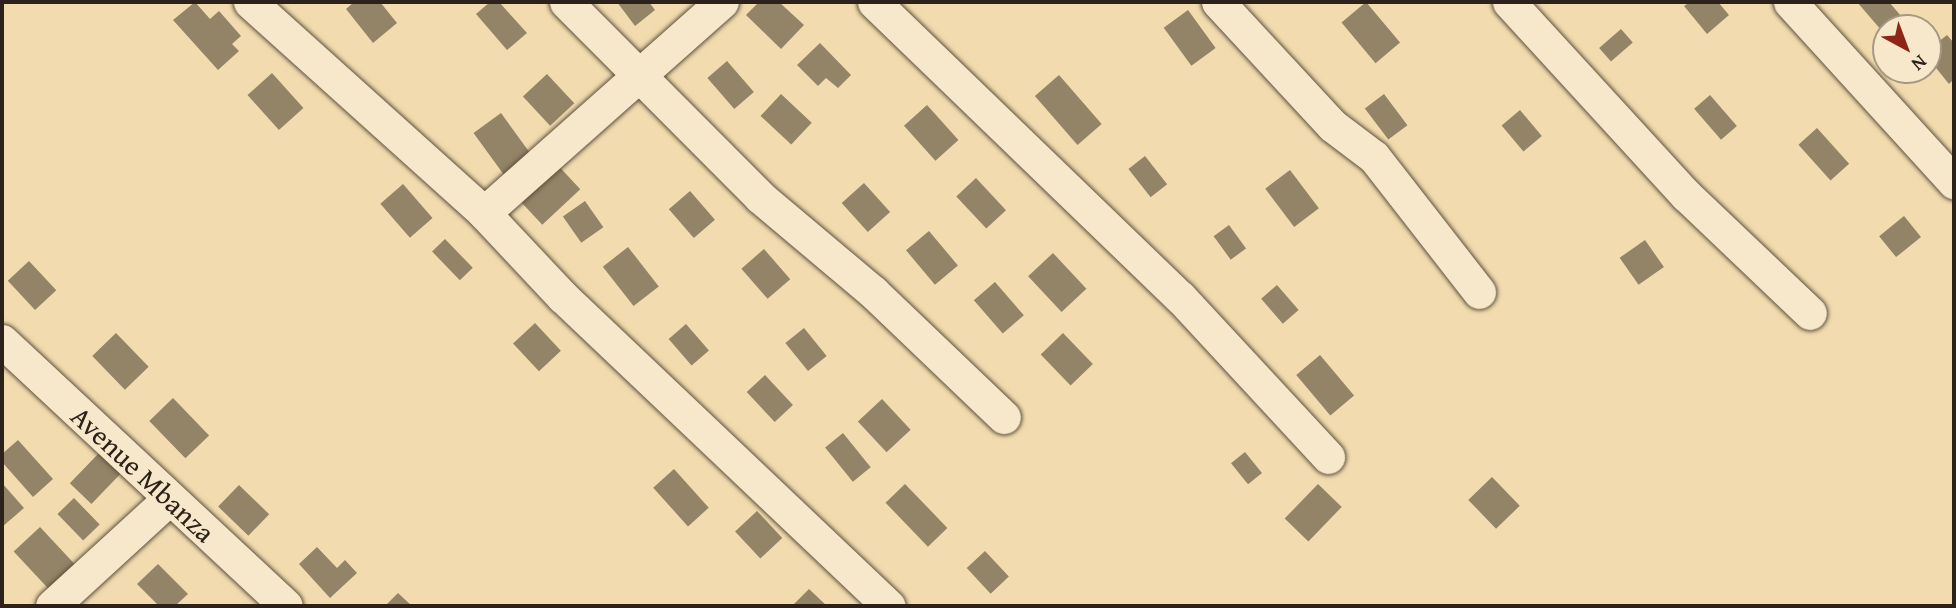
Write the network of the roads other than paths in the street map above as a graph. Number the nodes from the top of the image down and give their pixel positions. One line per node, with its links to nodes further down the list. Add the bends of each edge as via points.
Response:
1 (250, 2): 10 (street)
2 (566, 2): 8 (street)
3 (722, 2): 8 (street)
4 (874, 2): 15 (street, via 1180,297)
5 (1218, 2): 11 (street, via 1333,125 1374,157)
6 (1509, 2): 12 (street, via 1686,195)
7 (1790, 2): 9 (street)
8 (639, 73): 10 (street); 14 (street, via 760,197 873,292)
9 (1954, 182)
10 (484, 213): 19 (street, via 563,297)
11 (1479, 292)
12 (1810, 313)
13 (2, 341): 16 (street, Avenue Mbanza)
14 (1004, 417)
15 (1328, 457)
16 (170, 498): 17 (street); 18 (street, Avenue Mbanza)
17 (52, 606)
18 (286, 606)
19 (889, 606)

